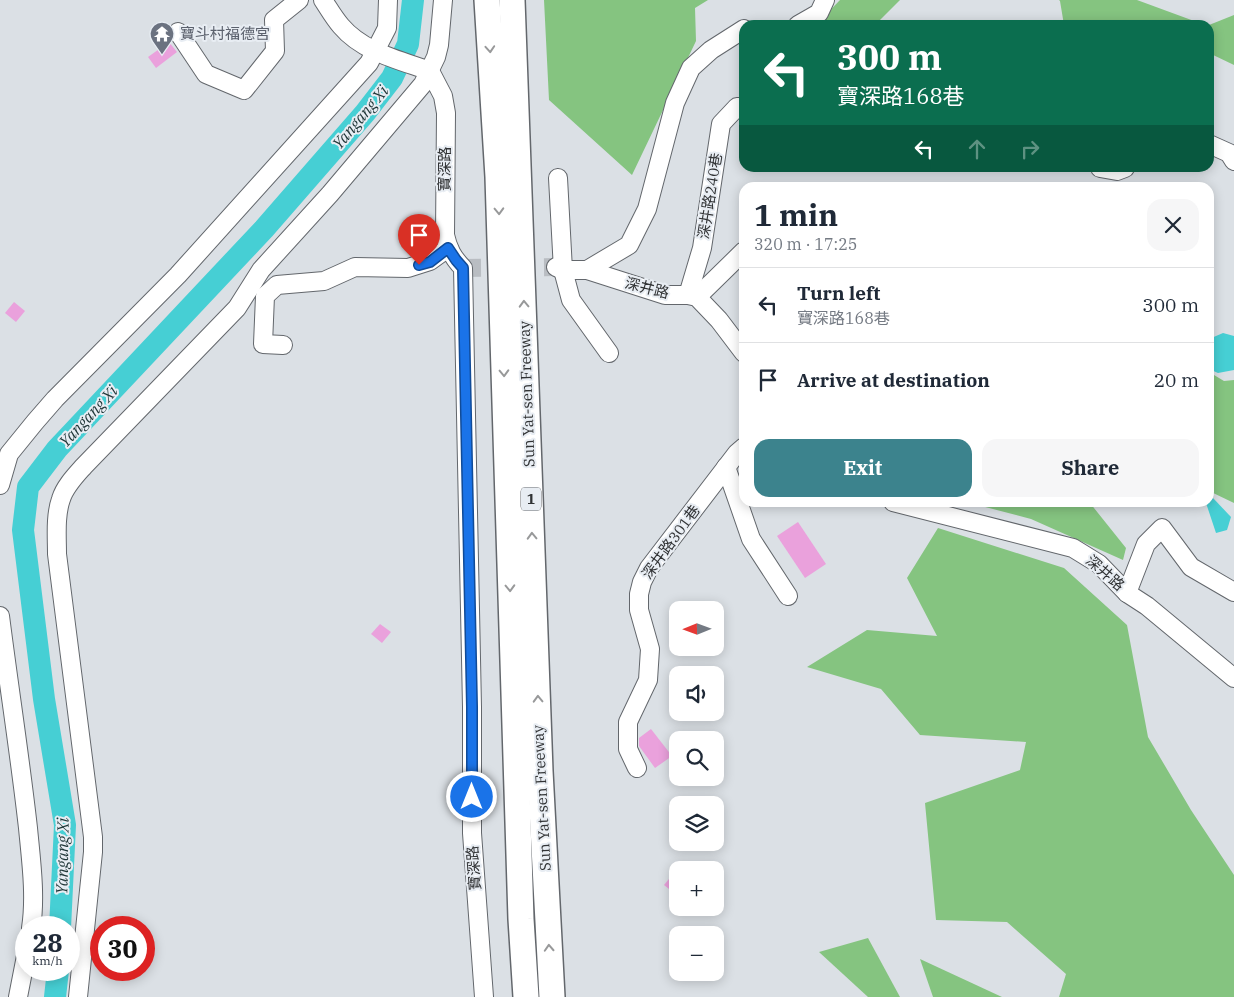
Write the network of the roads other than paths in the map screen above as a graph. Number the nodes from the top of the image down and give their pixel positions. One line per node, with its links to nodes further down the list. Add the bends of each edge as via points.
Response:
1 (299, 0): 9 (street, via 274,20 275,50 244,90 206,74)
2 (324, 0): 11 (street, via 353,37)
3 (388, 0): 11 (street, via 387,28)
4 (443, 0): 12 (street, via 439,45)
5 (487, 0): 42 (highway, Sun Yat-sen Freeway / 1, one-way to 42, via 498,177 520,909)
6 (512, 0): 43 (highway, Sun Yat-sen Freeway / 1, one-way to 6, via 540,771)
7 (825, 0): 8 (street, via 820,12)
8 (806, 20)
9 (178, 32)
10 (739, 32): 20 (street, via 690,68 675,103 647,209 629,245)
11 (377, 52): 12 (street); 27 (street, via 178,275 55,399 9,454)
12 (430, 71): 17 (street, 寶深路, via 445,105 445,235); 40 (street, via 392,122 261,270 237,308 84,466 61,498 57,554 93,852)
13 (739, 108): 21 (street, 深井路240巷, via 722,124)
14 (1214, 146): 15 (street)
15 (1232, 154)
16 (558, 178): 19 (street)
17 (448, 248): 22 (street, via 430,262 408,268 355,267 324,281 277,285 265,296 263,344); 41 (street, 寶深路, via 463,268 472,833)
18 (739, 255): 21 (street)
19 (559, 268): 20 (street, 深井路); 24 (street, via 571,300)
20 (587, 270): 21 (street, 深井路, via 665,295)
21 (692, 296): 23 (street, via 719,320)
22 (283, 345)
23 (739, 346)
24 (609, 353)
25 (739, 453): 26 (street, 深井路301巷)
26 (726, 467): 28 (street); 36 (street, 深井路301巷, via 649,568 642,582 639,610 650,649 648,680 628,722 628,749)
27 (0, 485)
28 (739, 506)
29 (739, 507): 33 (street, via 750,539)
30 (911, 507): 32 (street, 深井路, via 1073,548 1099,564)
31 (1234, 592): 32 (street, via 1191,567 1162,528 1146,544)
32 (1127, 593): 35 (street, 深井路)
33 (788, 596)
34 (0, 616): 37 (street, via 25,798)
35 (1234, 678)
36 (637, 768)
37 (31, 916)
38 (21, 981): 39 (street)
39 (18, 997)
40 (78, 997)
41 (484, 997)
42 (526, 997)
43 (552, 997)

